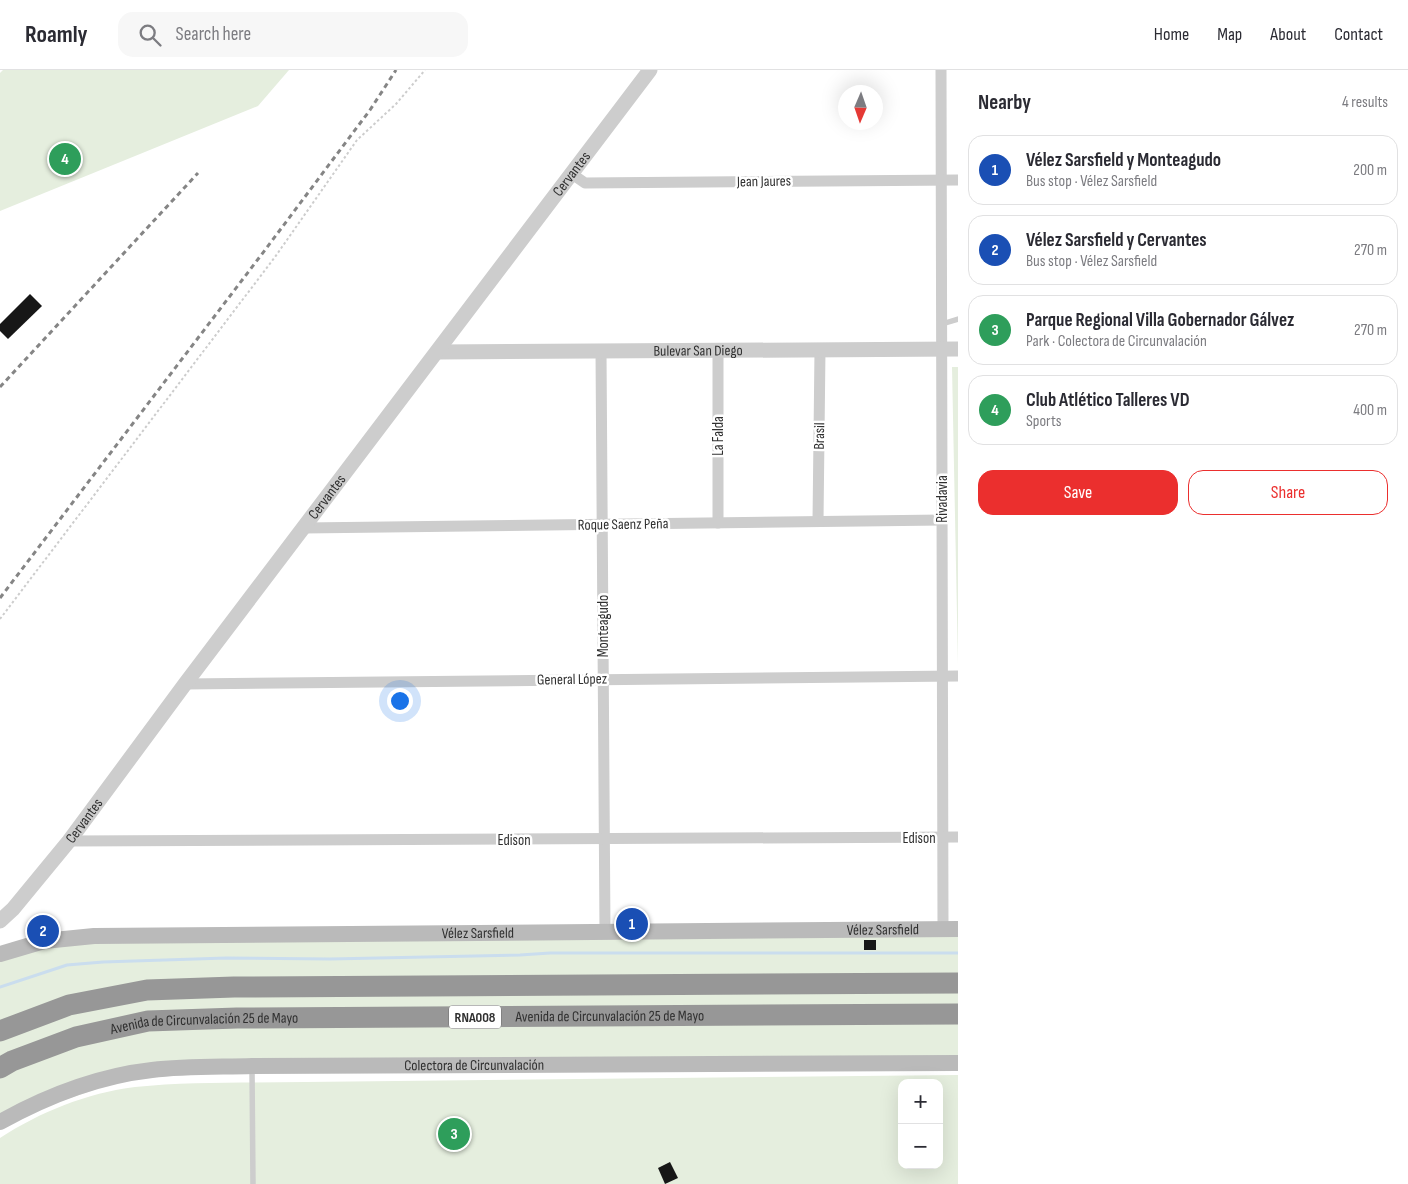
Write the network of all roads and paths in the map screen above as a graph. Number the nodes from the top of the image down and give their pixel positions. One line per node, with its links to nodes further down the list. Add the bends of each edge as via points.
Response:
1 (424, 70): 20 (path, via 396,104 357,140 265,271)
2 (650, 70): 4 (street, Cervantes)
3 (941, 70): 5 (street, Rivadavia)
4 (572, 174): 5 (street, Jean Jaures, via 585,183); 14 (street, Cervantes)
5 (942, 180): 6 (street, Jean Jaures); 8 (street, Rivadavia)
6 (958, 180)
7 (958, 319): 8 (lane)
8 (942, 324): 9 (street, Rivadavia)
9 (942, 349): 10 (street, Bulevar San Diego); 12 (street, Bulevar San Diego); 15 (street, Rivadavia)
10 (958, 349)
11 (718, 350): 12 (street, Bulevar San Diego); 13 (street, Bulevar San Diego); 17 (street, La Falda)
12 (820, 350): 16 (street, Brasil)
13 (601, 351): 14 (street, Bulevar San Diego); 18 (street, Monteagudo)
14 (438, 352): 19 (street, Cervantes)
15 (942, 520): 16 (street, Roque Saenz Peña); 21 (street, Rivadavia)
16 (818, 521): 17 (street, Roque Saenz Peña)
17 (718, 522): 18 (street, Roque Saenz Peña)
18 (602, 524): 19 (street, Roque Saenz Peña); 23 (street, Monteagudo)
19 (304, 528): 24 (street, Cervantes)
20 (0, 619)
21 (942, 676): 22 (street, General López); 23 (street, General López); 25 (street, Rivadavia)
22 (958, 676)
23 (603, 679): 24 (street, General López); 27 (street, Monteagudo)
24 (185, 684): 28 (street, Cervantes)
25 (943, 837): 26 (street, Edison); 27 (street, Edison); 30 (street, Rivadavia)
26 (958, 837)
27 (604, 839): 28 (street, Edison); 31 (street, Monteagudo)
28 (69, 841): 29 (street, Cervantes)
29 (0, 921)
30 (950, 929): 31 (main road, Vélez Sarsfield)
31 (605, 931): 32 (main road, Vélez Sarsfield, via 94,936 44,940)
32 (0, 954)
33 (958, 983): 35 (highway, Avenida de Circunvalación 25 de Mayo / RNA008, via 147,990 69,1005)
34 (958, 1014): 38 (highway, Avenida de Circunvalación 25 de Mayo / RNA008, via 148,1021 76,1037)
35 (0, 1031)
36 (958, 1063): 37 (main road, Colectora de Circunvalación)
37 (252, 1066): 39 (main road, Colectora de Circunvalación, via 152,1070 92,1082 34,1104); 40 (lane)
38 (0, 1068)
39 (0, 1122)
40 (253, 1184)

